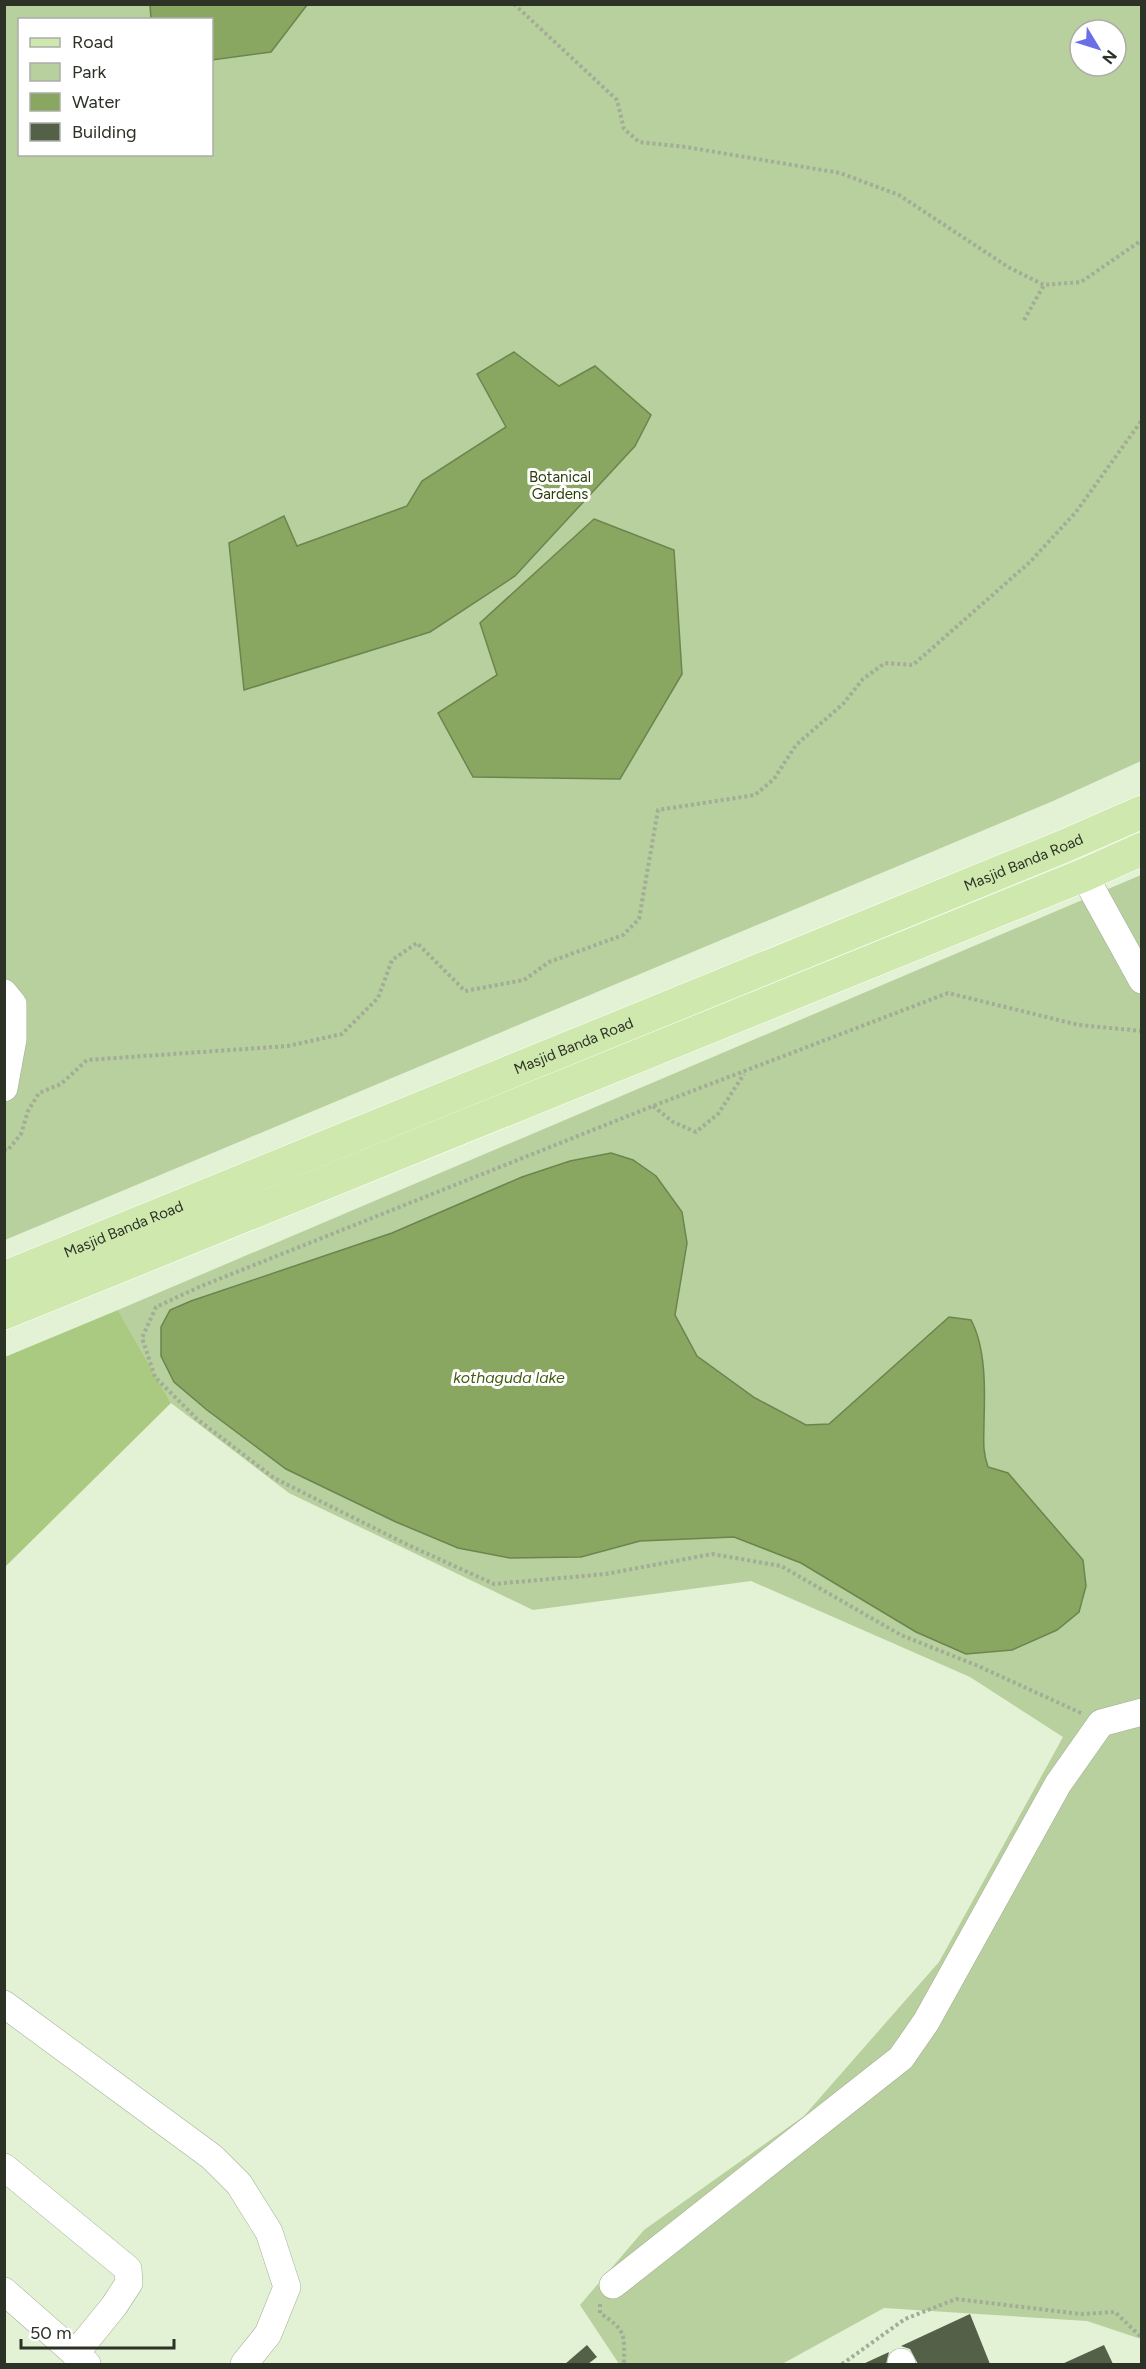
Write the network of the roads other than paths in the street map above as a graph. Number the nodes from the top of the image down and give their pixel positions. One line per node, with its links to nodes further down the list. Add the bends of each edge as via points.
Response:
1 (1142, 812): 7 (main road, Masjid Banda Road)
2 (1142, 849): 3 (main road)
3 (1084, 875): 4 (street); 8 (main road)
4 (1142, 980)
5 (4, 993): 6 (street, via 13,1004 13,1039)
6 (4, 1088)
7 (4, 1278)
8 (4, 1313)
9 (1142, 1713): 12 (street, via 1101,1723 1058,1784 926,2022 901,2058)
10 (4, 2004): 15 (street, via 212,2157 239,2184 268,2232 287,2287 268,2334)
11 (4, 2167): 14 (street, via 128,2269 129,2283)
12 (614, 2285)
13 (4, 2291): 14 (street)
14 (81, 2359)
15 (244, 2364)

